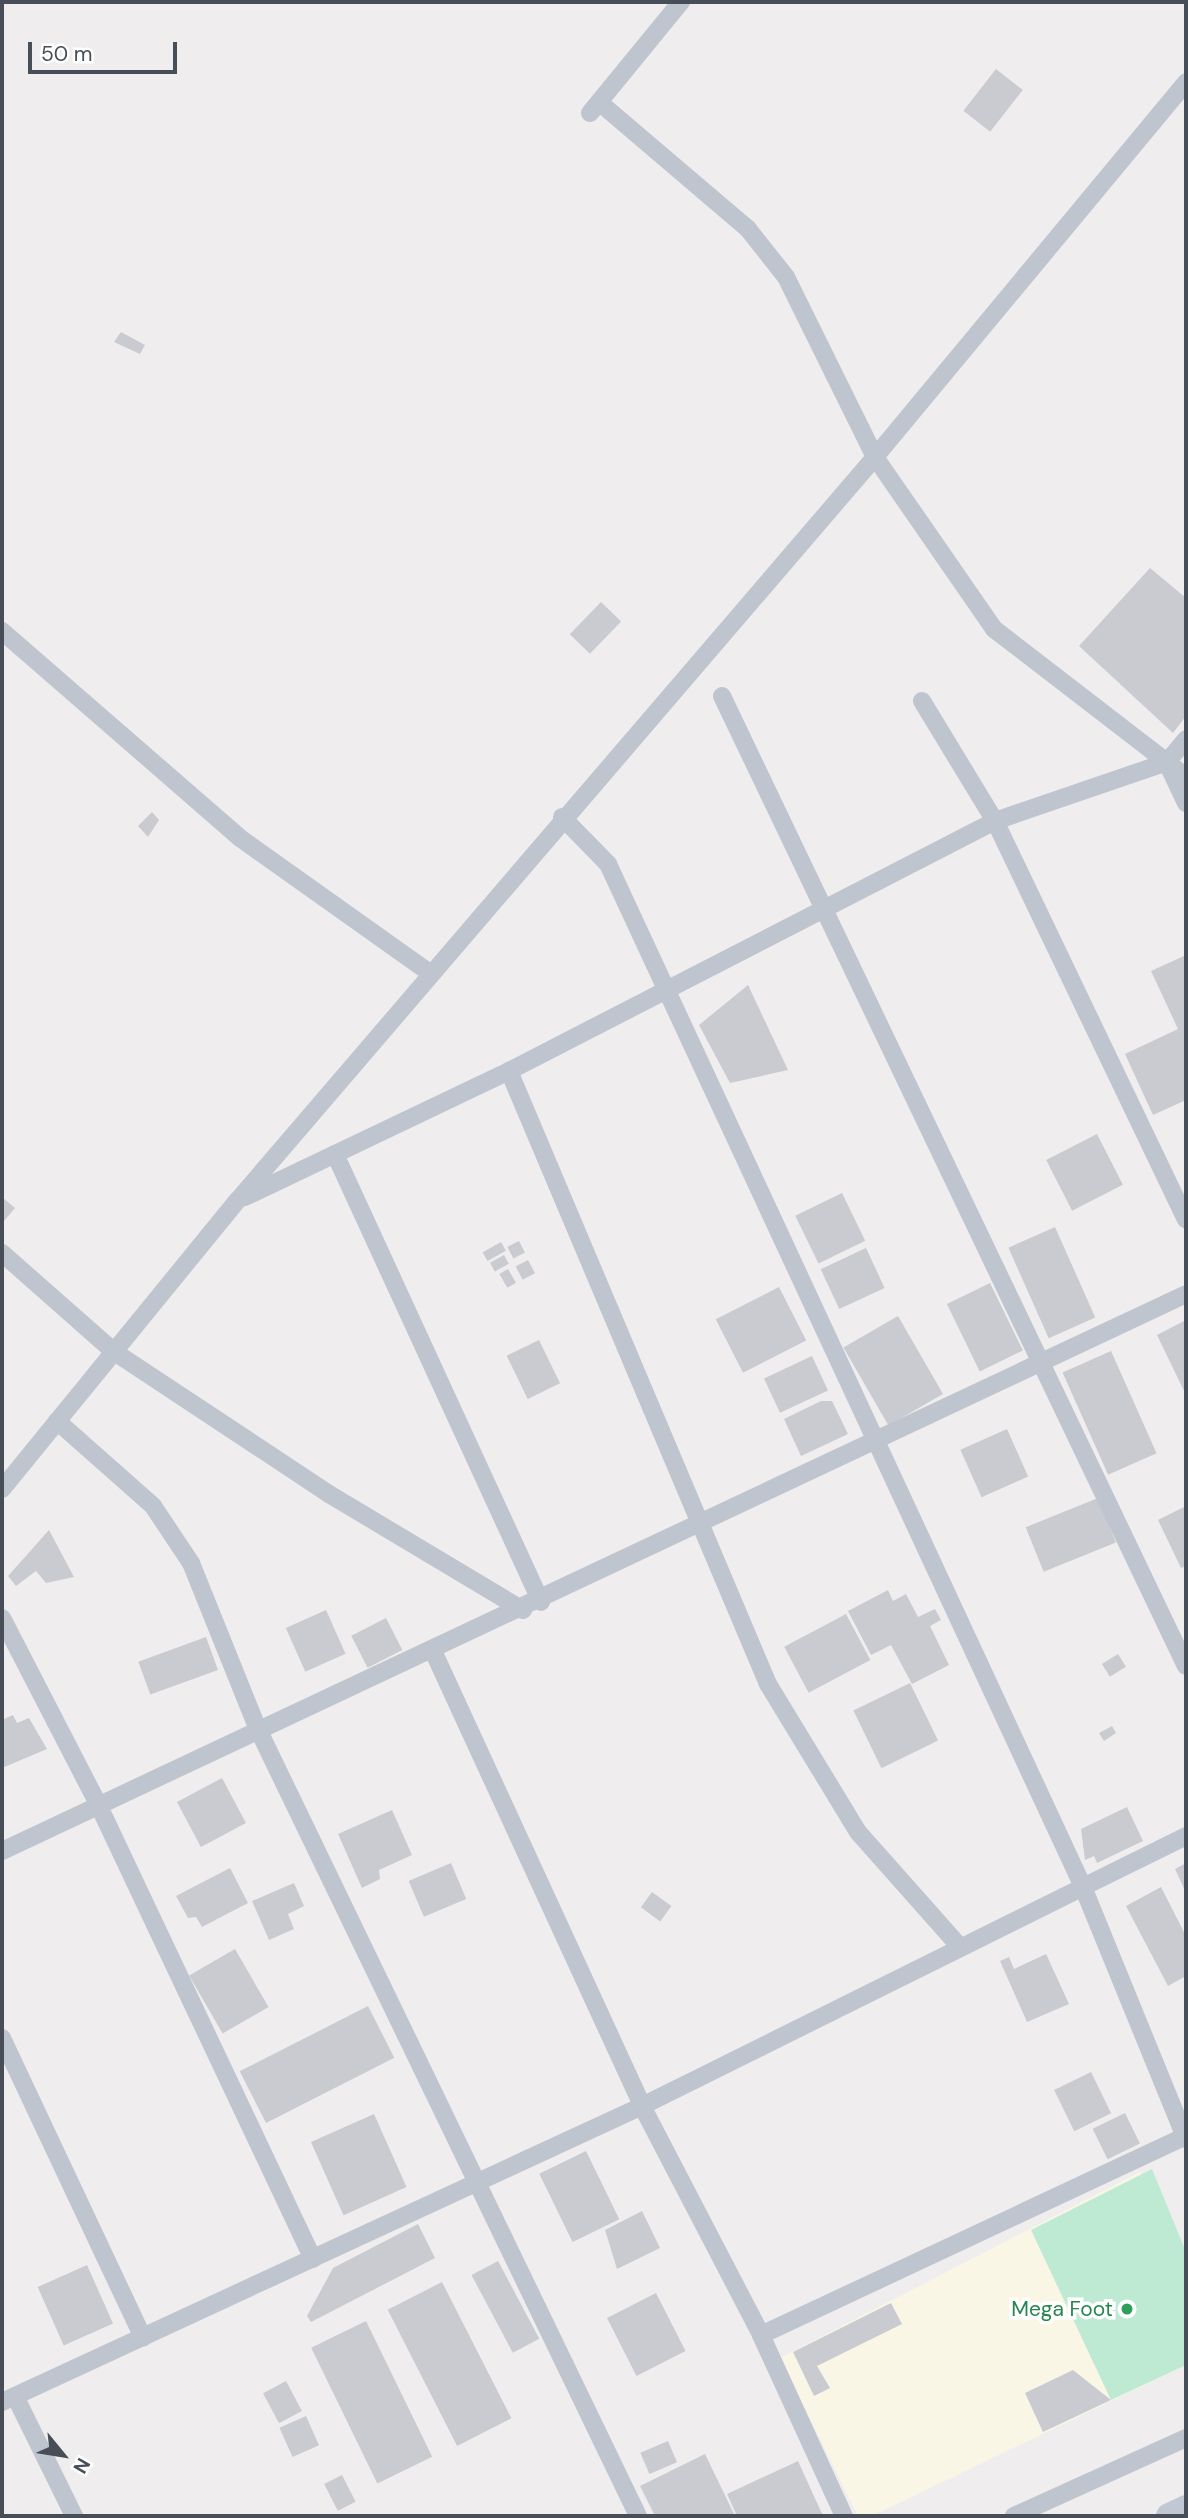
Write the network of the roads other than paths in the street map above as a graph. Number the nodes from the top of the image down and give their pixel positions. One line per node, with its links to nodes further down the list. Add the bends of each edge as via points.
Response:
1 (681, 2): 3 (street, via 594,108 748,229 786,277)
2 (1186, 82): 3 (street)
3 (875, 457): 8 (street, via 994,629); 11 (street)
4 (2, 631): 14 (street, via 240,838)
5 (722, 696): 13 (street)
6 (922, 701): 12 (street)
7 (1186, 739): 8 (street)
8 (1167, 762): 9 (street); 10 (street); 12 (street)
9 (1186, 777)
10 (1186, 803)
11 (562, 817): 14 (street); 15 (street, via 608,864)
12 (995, 821): 13 (street); 19 (street)
13 (826, 908): 15 (street); 23 (street)
14 (430, 973): 18 (street)
15 (664, 991): 16 (street); 25 (street)
16 (509, 1071): 17 (street); 27 (street)
17 (335, 1154): 18 (street); 28 (street)
18 (238, 1200): 22 (street)
19 (1186, 1220)
20 (2, 1253): 22 (street)
21 (1186, 1294): 23 (street)
22 (114, 1352): 24 (street); 29 (street, via 330,1494)
23 (1043, 1362): 25 (street); 32 (street)
24 (57, 1421): 26 (street); 33 (street, via 153,1506 191,1563)
25 (874, 1443): 27 (street); 37 (street)
26 (2, 1489)
27 (706, 1523): 28 (street); 38 (street, via 768,1684 858,1832)
28 (541, 1602): 29 (street)
29 (523, 1610): 31 (street)
30 (2, 1618): 34 (street)
31 (434, 1653): 33 (street); 40 (street)
32 (1186, 1666)
33 (257, 1727): 34 (street); 42 (street)
34 (98, 1804): 36 (street); 43 (street)
35 (1186, 1836): 37 (street)
36 (2, 1851)
37 (1083, 1887): 38 (street); 41 (street)
38 (960, 1947): 40 (street)
39 (2, 2038): 45 (street)
40 (642, 2106): 42 (street); 44 (street)
41 (1186, 2137): 44 (street)
42 (478, 2183): 43 (street); 50 (street)
43 (313, 2259): 45 (street)
44 (761, 2335): 51 (street)
45 (143, 2337): 46 (street)
46 (8, 2399): 49 (street)
47 (1186, 2438): 52 (street)
48 (1186, 2508): 53 (main road)
49 (74, 2516)
50 (638, 2516)
51 (844, 2516)
52 (1014, 2516)
53 (1169, 2516)

